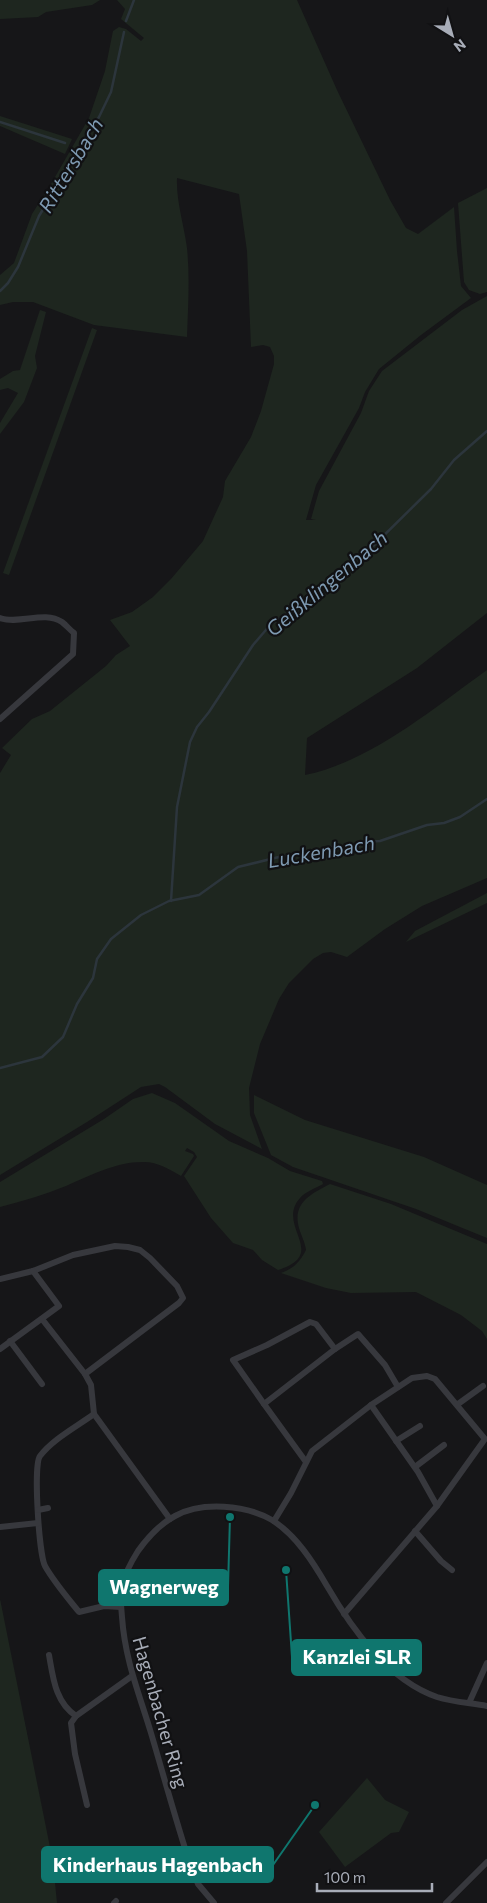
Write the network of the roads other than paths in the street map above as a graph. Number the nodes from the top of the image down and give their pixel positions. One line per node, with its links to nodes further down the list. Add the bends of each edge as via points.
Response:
1 (0, 618): 2 (street, via 49,618 62,622 74,633 73,654)
2 (0, 719)
3 (33, 1270): 4 (street); 5 (street, via 59,1306); 9 (street, via 73,1254 115,1246 128,1247 140,1250 177,1286 183,1298 179,1303)
4 (0, 1279)
5 (42, 1319): 6 (street); 9 (street)
6 (10, 1342): 7 (street); 10 (street)
7 (0, 1349)
8 (335, 1349): 12 (street, via 358,1334); 13 (street); 13 (street, via 316,1324 310,1322 233,1360)
9 (85, 1374): 16 (street, via 91,1385)
10 (42, 1384)
11 (483, 1386): 14 (street)
12 (398, 1387): 14 (street, via 412,1378 427,1376 435,1379); 15 (street)
13 (264, 1404): 20 (street)
14 (458, 1404): 22 (street, via 485,1439)
15 (370, 1405): 18 (street); 20 (street, via 312,1451)
16 (94, 1414): 24 (street, via 54,1442 38,1458); 25 (street)
17 (420, 1426): 18 (street)
18 (396, 1441): 21 (street)
19 (444, 1445): 21 (street)
20 (306, 1462): 26 (street)
21 (415, 1467): 22 (street)
22 (437, 1506): 29 (street)
23 (48, 1508): 24 (street)
24 (38, 1510): 27 (street)
25 (170, 1519): 26 (street, Hagenbacher Ring, via 182,1512 226,1507 245,1509); 31 (street, Hagenbacher Ring, via 144,1542 130,1564 122,1587)
26 (274, 1521): 32 (street, Hagenbacher Ring, via 309,1557)
27 (38, 1523): 28 (street); 31 (street, via 44,1564 79,1612 104,1606)
28 (0, 1528)
29 (415, 1532): 30 (street); 32 (street)
30 (452, 1570)
31 (121, 1607): 35 (street, Hagenbacher Ring, via 124,1643)
32 (344, 1614): 36 (street, Hagenbacher Ring, via 388,1666 410,1684 438,1697)
33 (48, 1655): 38 (street, via 59,1697)
34 (487, 1663): 36 (street)
35 (132, 1676): 38 (street); 41 (street, Hagenbacher Ring, via 190,1864 198,1884)
36 (469, 1703): 37 (street, Hagenbacher Ring)
37 (487, 1706)
38 (76, 1716): 39 (street, via 70,1729)
39 (86, 1805)
40 (487, 1862): 42 (street)
41 (211, 1902)
42 (446, 1903)

